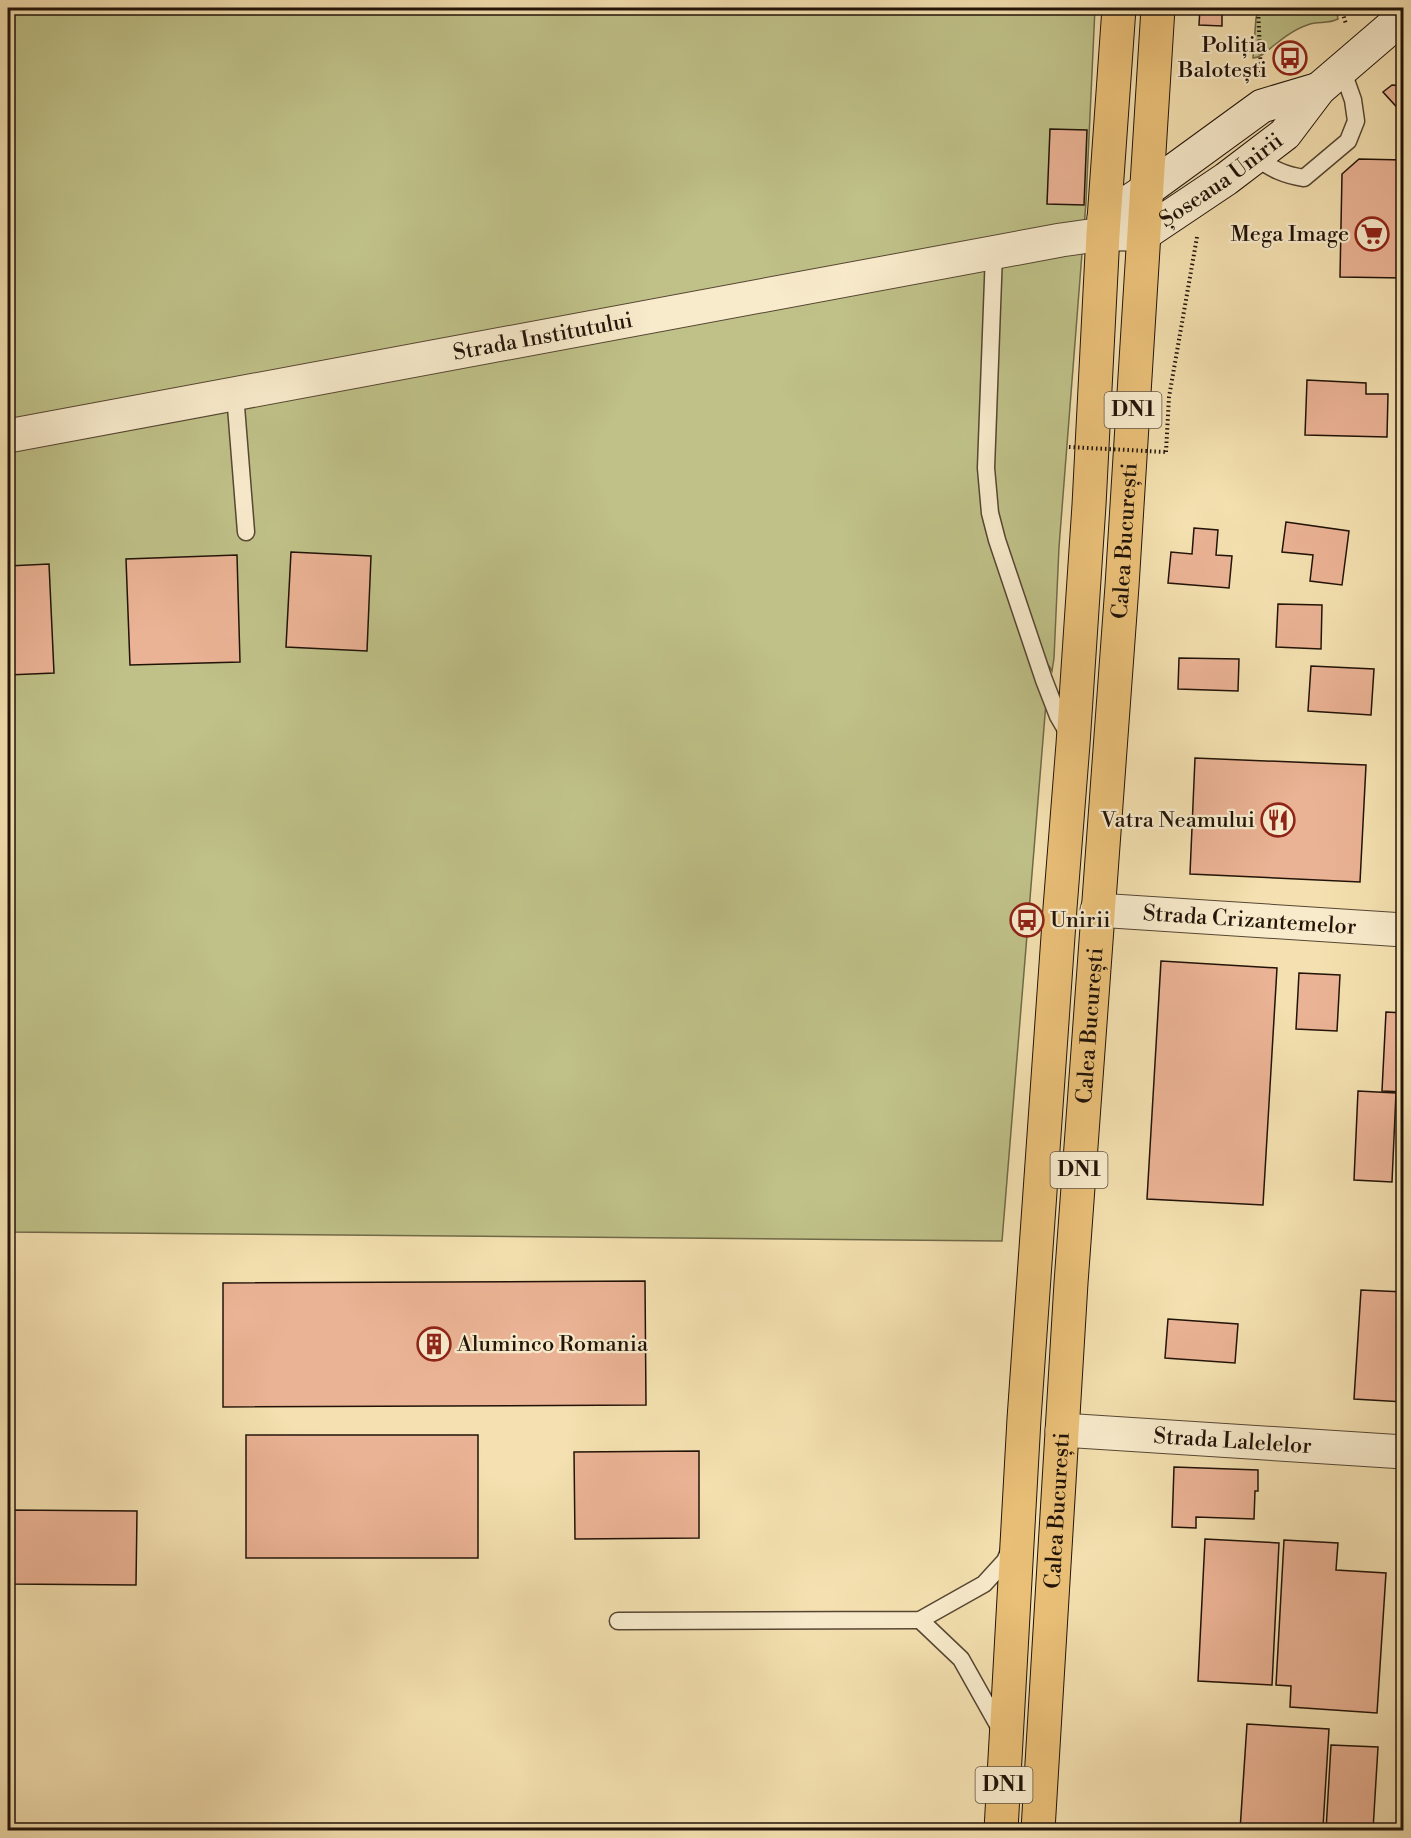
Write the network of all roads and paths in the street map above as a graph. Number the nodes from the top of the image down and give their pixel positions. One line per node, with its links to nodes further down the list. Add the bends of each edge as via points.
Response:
1 (1119, 8): 9 (highway, Calea București / DN1)
2 (1158, 8): 8 (highway, Calea București / DN1)
3 (1258, 8): 6 (path)
4 (1404, 16): 5 (street, Șoseaua Unirii)
5 (1330, 79): 6 (street, Șoseaua Unirii); 7 (street, Șoseaua Unirii, via 1285,134); 7 (lane, via 1353,100 1356,121 1348,141 1304,178 1288,176)
6 (1262, 106): 8 (street, Șoseaua Unirii)
7 (1255, 157): 11 (street, Șoseaua Unirii)
8 (1148, 189): 9 (street, Șoseaua Unirii); 11 (highway, Calea București / DN1)
9 (1095, 230): 11 (street, Șoseaua Unirii); 12 (street, Strada Institutului); 17 (highway, Calea București / DN1, via 1089,505)
10 (1198, 232): 15 (path, bridge, via 1169,397 1166,452)
11 (1144, 234): 18 (highway, Calea București / DN1, via 1122,598)
12 (994, 253): 13 (street, Strada Institutului); 17 (lane, via 986,468 990,513 1044,680)
13 (236, 394): 14 (street, Strada Institutului); 16 (lane)
14 (8, 435)
15 (1069, 447)
16 (246, 532)
17 (1073, 744): 22 (highway, Calea București / DN1)
18 (1097, 910): 19 (street, Strada Crizantemelor); 20 (highway, Calea București / DN1)
19 (1404, 930)
20 (1062, 1430): 21 (street, Strada Lalelelor); 27 (highway, Calea București / DN1)
21 (1404, 1452)
22 (1018, 1532): 23 (lane, via 1005,1561 984,1584); 25 (highway, Calea București / DN1)
23 (920, 1620): 24 (lane); 25 (lane, via 961,1659)
24 (618, 1621)
25 (1006, 1739): 26 (highway, Calea București / DN1)
26 (1001, 1830)
27 (1038, 1830)

